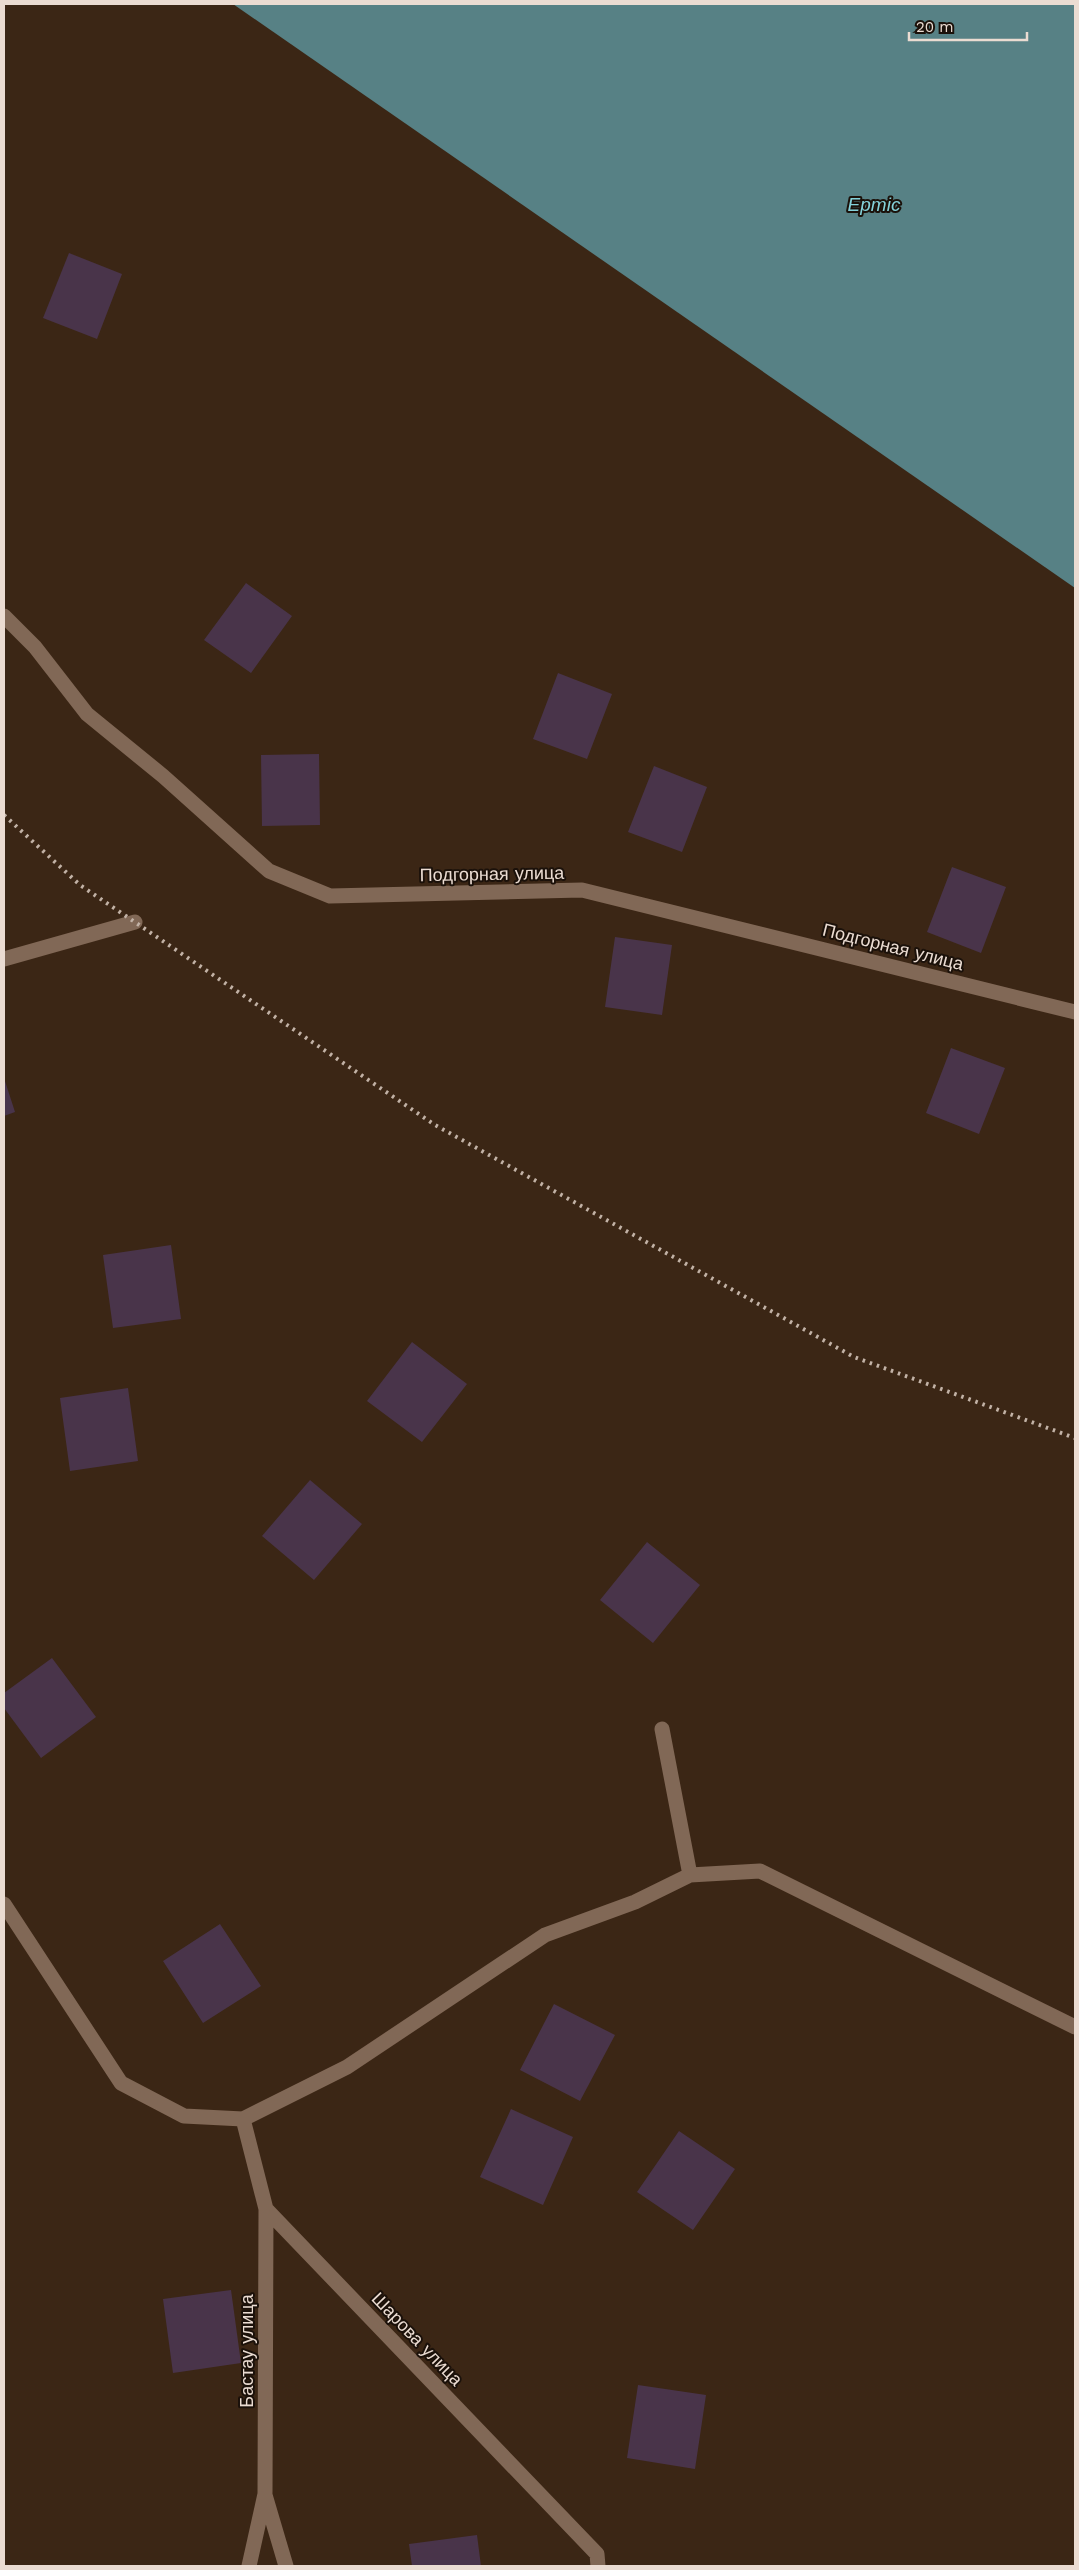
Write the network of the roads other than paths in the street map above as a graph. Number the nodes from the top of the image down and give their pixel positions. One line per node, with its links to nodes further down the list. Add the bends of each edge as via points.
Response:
1 (4, 616): 4 (street, Подгорная улица, via 35,647 88,714 269,871 330,896 582,890)
2 (135, 922): 3 (street)
3 (4, 959)
4 (1075, 1012)
5 (662, 1729): 6 (street)
6 (690, 1875): 8 (street, via 760,1871); 9 (street, via 635,1902 545,1935 347,2067)
7 (4, 1904): 9 (street, via 121,2083 184,2116)
8 (1075, 2028)
9 (243, 2119): 10 (street, Шарова улица)
10 (266, 2209): 11 (street, Бастау улица); 14 (street, Шарова улица, via 597,2554)
11 (265, 2494): 12 (street, Бастау улица); 13 (street, Бастау улица)
12 (249, 2566)
13 (286, 2566)
14 (598, 2566)

